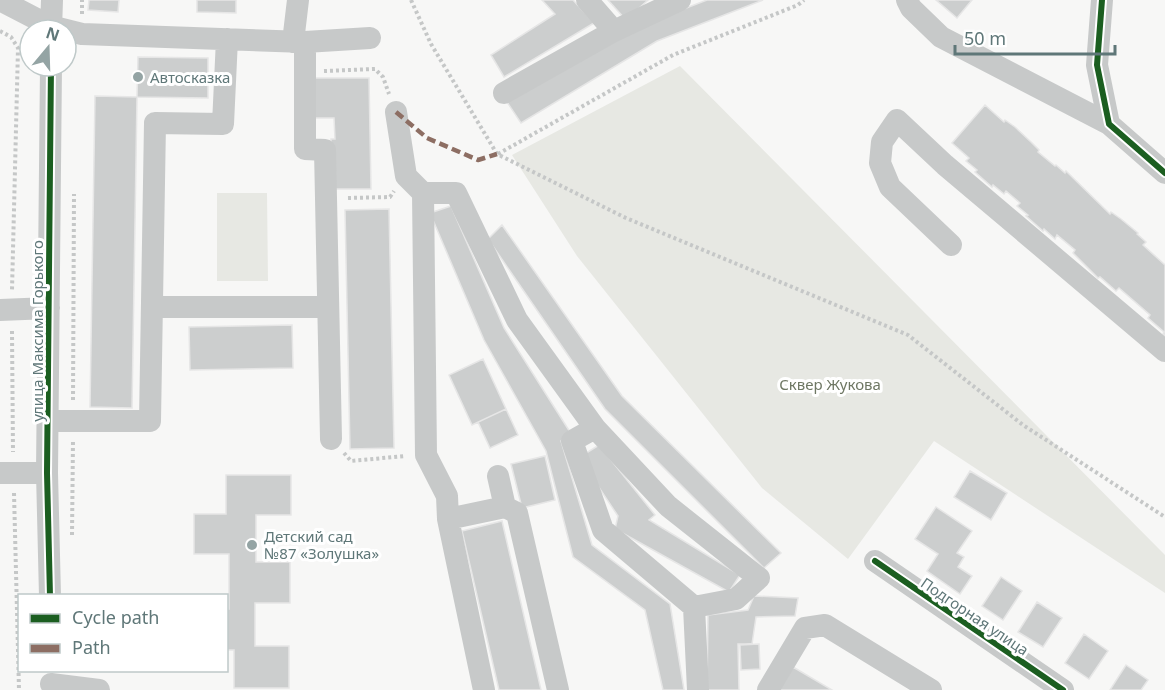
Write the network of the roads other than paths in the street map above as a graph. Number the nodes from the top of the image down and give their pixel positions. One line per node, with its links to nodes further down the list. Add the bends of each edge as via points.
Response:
1 (0, 0): 8 (street)
2 (52, 0): 9 (street)
3 (298, 0): 14 (street)
4 (587, 0): 10 (street)
5 (677, 0): 10 (street)
6 (907, 0): 18 (street, via 941,37)
7 (1102, 0): 18 (street, via 1097,65)
8 (32, 18)
9 (51, 18)
10 (614, 31): 16 (street)
11 (78, 33): 13 (street)
12 (370, 38): 14 (street)
13 (226, 39): 14 (street); 22 (street, via 223,124 155,123)
14 (299, 42): 23 (street, via 305,71 305,149 325,150)
15 (51, 78): 24 (street, улица Максима Горького)
16 (504, 93)
17 (396, 112): 20 (street, via 406,176)
18 (1108, 124): 19 (street)
19 (1165, 173)
20 (423, 193): 28 (street, via 456,193 517,320); 34 (street, via 426,455 447,496)
21 (951, 245): 26 (street, via 890,187 880,163 882,142 897,120)
22 (152, 307): 23 (street); 27 (street, via 150,421)
23 (328, 307): 29 (street)
24 (49, 308): 25 (street); 27 (street, улица Максима Горького)
25 (6, 310)
26 (1165, 351)
27 (48, 421): 31 (street, улица Максима Горького)
28 (595, 428): 37 (street, via 572,441 603,530); 37 (street, via 668,506 759,578 736,599)
29 (331, 439)
30 (7, 473): 31 (street)
31 (47, 473): 36 (street, улица Максима Горького)
32 (498, 476): 33 (street)
33 (505, 507): 34 (street); 41 (street, via 517,513)
34 (448, 519): 40 (street)
35 (875, 561): 45 (street, Подгорная улица)
36 (50, 594)
37 (694, 607): 42 (street)
38 (51, 682): 39 (street)
39 (99, 690)
40 (484, 690)
41 (558, 690)
42 (698, 690)
43 (768, 690): 44 (street, via 804,628 825,625)
44 (931, 690)
45 (1063, 690)

